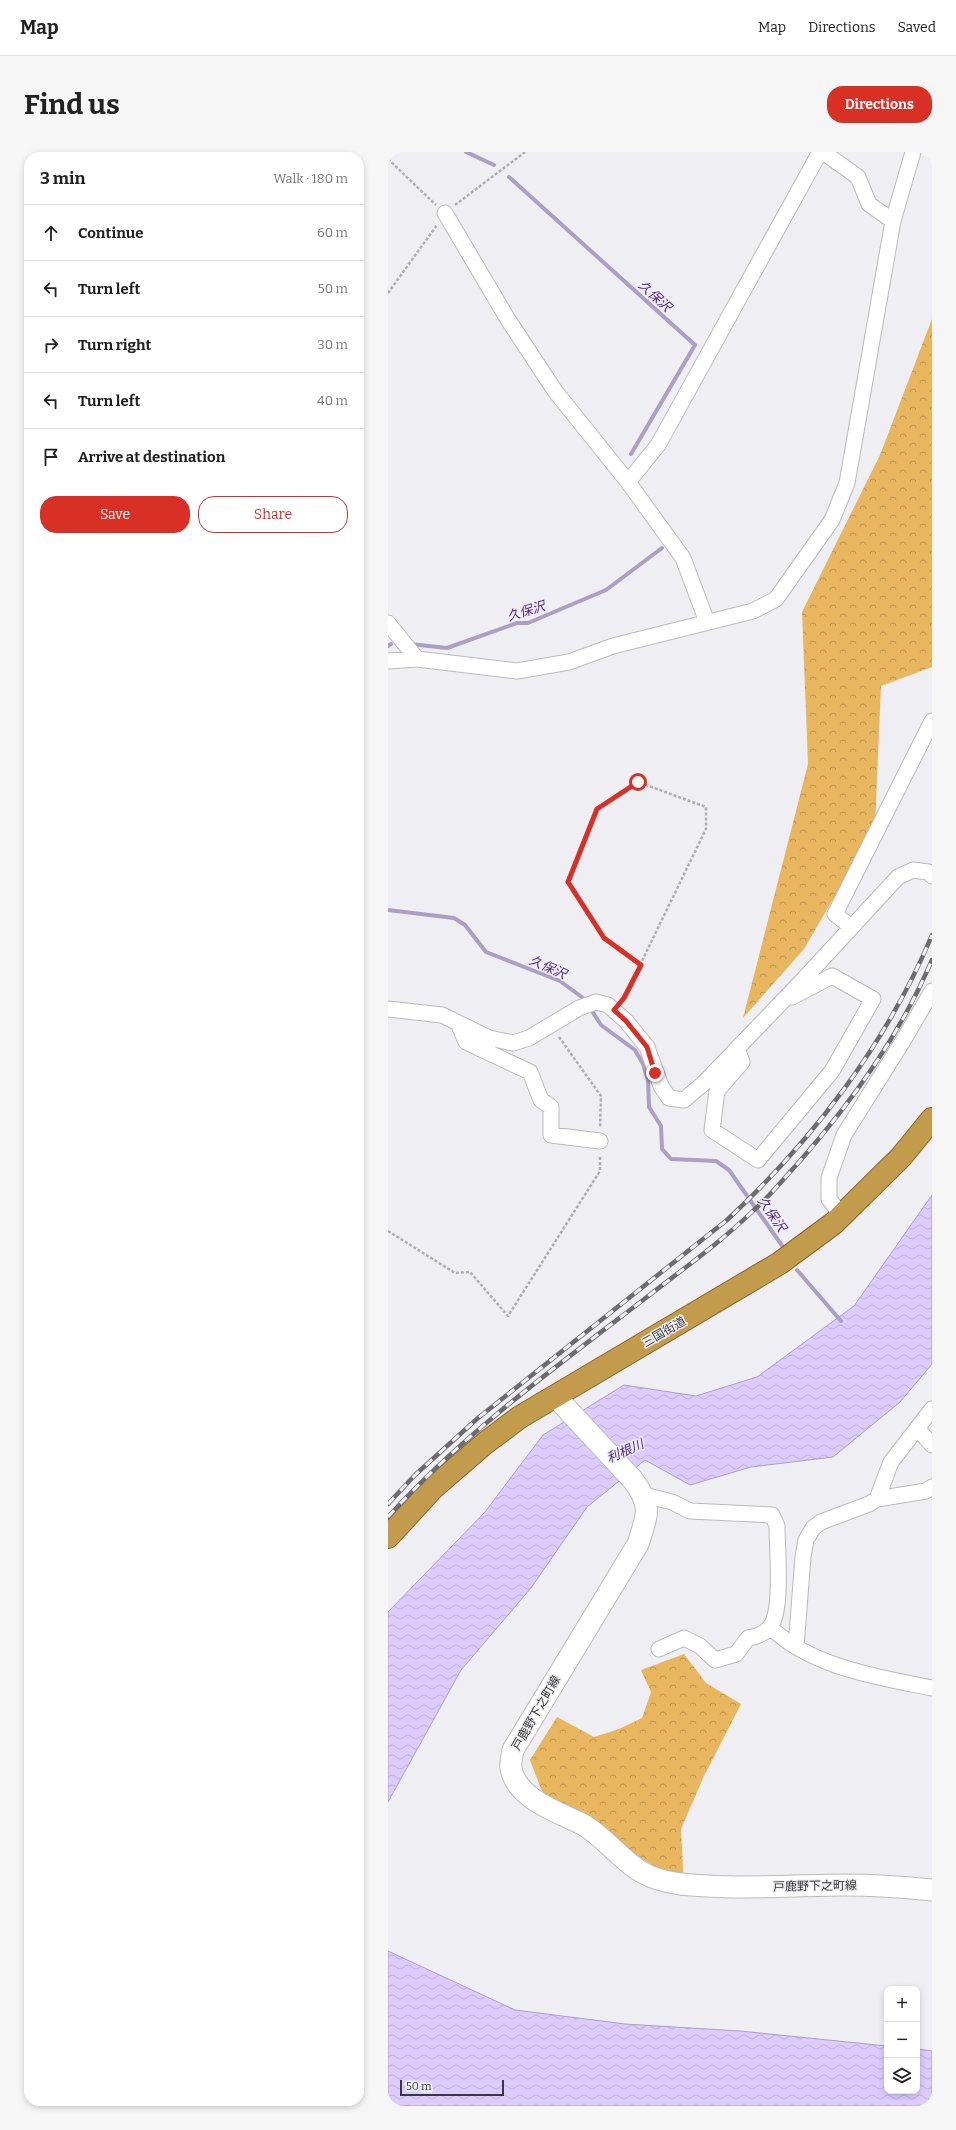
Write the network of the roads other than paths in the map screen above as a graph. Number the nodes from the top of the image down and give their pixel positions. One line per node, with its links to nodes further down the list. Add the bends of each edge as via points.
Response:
1 (821, 152): 4 (street, via 858,177 868,204); 5 (street, via 658,445)
2 (913, 152): 4 (street)
3 (445, 213): 5 (street, via 507,318 555,391)
4 (893, 221): 6 (street, via 847,483 832,520 776,599 752,611)
5 (628, 482): 6 (street, via 683,558)
6 (707, 622): 8 (street, via 613,646 569,662 517,671)
7 (388, 623): 8 (street)
8 (417, 659): 9 (street)
9 (388, 661)
10 (932, 721): 12 (street, via 835,914)
11 (930, 874): 12 (street, via 913,870 898,877)
12 (852, 927): 14 (street)
13 (932, 991): 20 (street, via 844,1135 829,1178 829,1199)
14 (780, 1004): 17 (street); 17 (street, via 832,976 873,999 832,1071 758,1160 712,1130 717,1091 742,1062)
15 (388, 1009): 16 (street, via 442,1015)
16 (458, 1023): 17 (street, via 489,1038 513,1043 529,1038 579,1008 596,1002 608,1005 626,1021 647,1047 660,1086 669,1098 684,1100); 19 (street, via 466,1042 530,1072 541,1100 551,1107 551,1135)
17 (737, 1048)
18 (932, 1119): 20 (highway, 三国街道, via 901,1157)
19 (600, 1141)
20 (842, 1216): 21 (highway, 三国街道, via 780,1263)
21 (560, 1402): 26 (main road); 28 (highway, 三国街道, via 520,1416 484,1444 433,1488)
22 (932, 1409): 23 (street)
23 (916, 1428): 24 (street); 27 (street, via 891,1462)
24 (932, 1445)
25 (932, 1487): 27 (street)
26 (639, 1488): 29 (street, via 690,1511 772,1515 778,1526 778,1606); 33 (main road, 戸鹿野下之町線, via 647,1516 638,1544 513,1750 510,1767 515,1781 526,1794 584,1825 621,1857 649,1876 671,1884 741,1888 845,1884)
27 (877, 1500): 30 (street, via 821,1522 813,1528 806,1540)
28 (388, 1537)
29 (770, 1627): 30 (street); 31 (street, via 758,1636 748,1638 736,1654 715,1660 700,1646 684,1638)
30 (796, 1648): 32 (street, via 842,1666)
31 (659, 1649)
32 (932, 1688)
33 (932, 1890)

